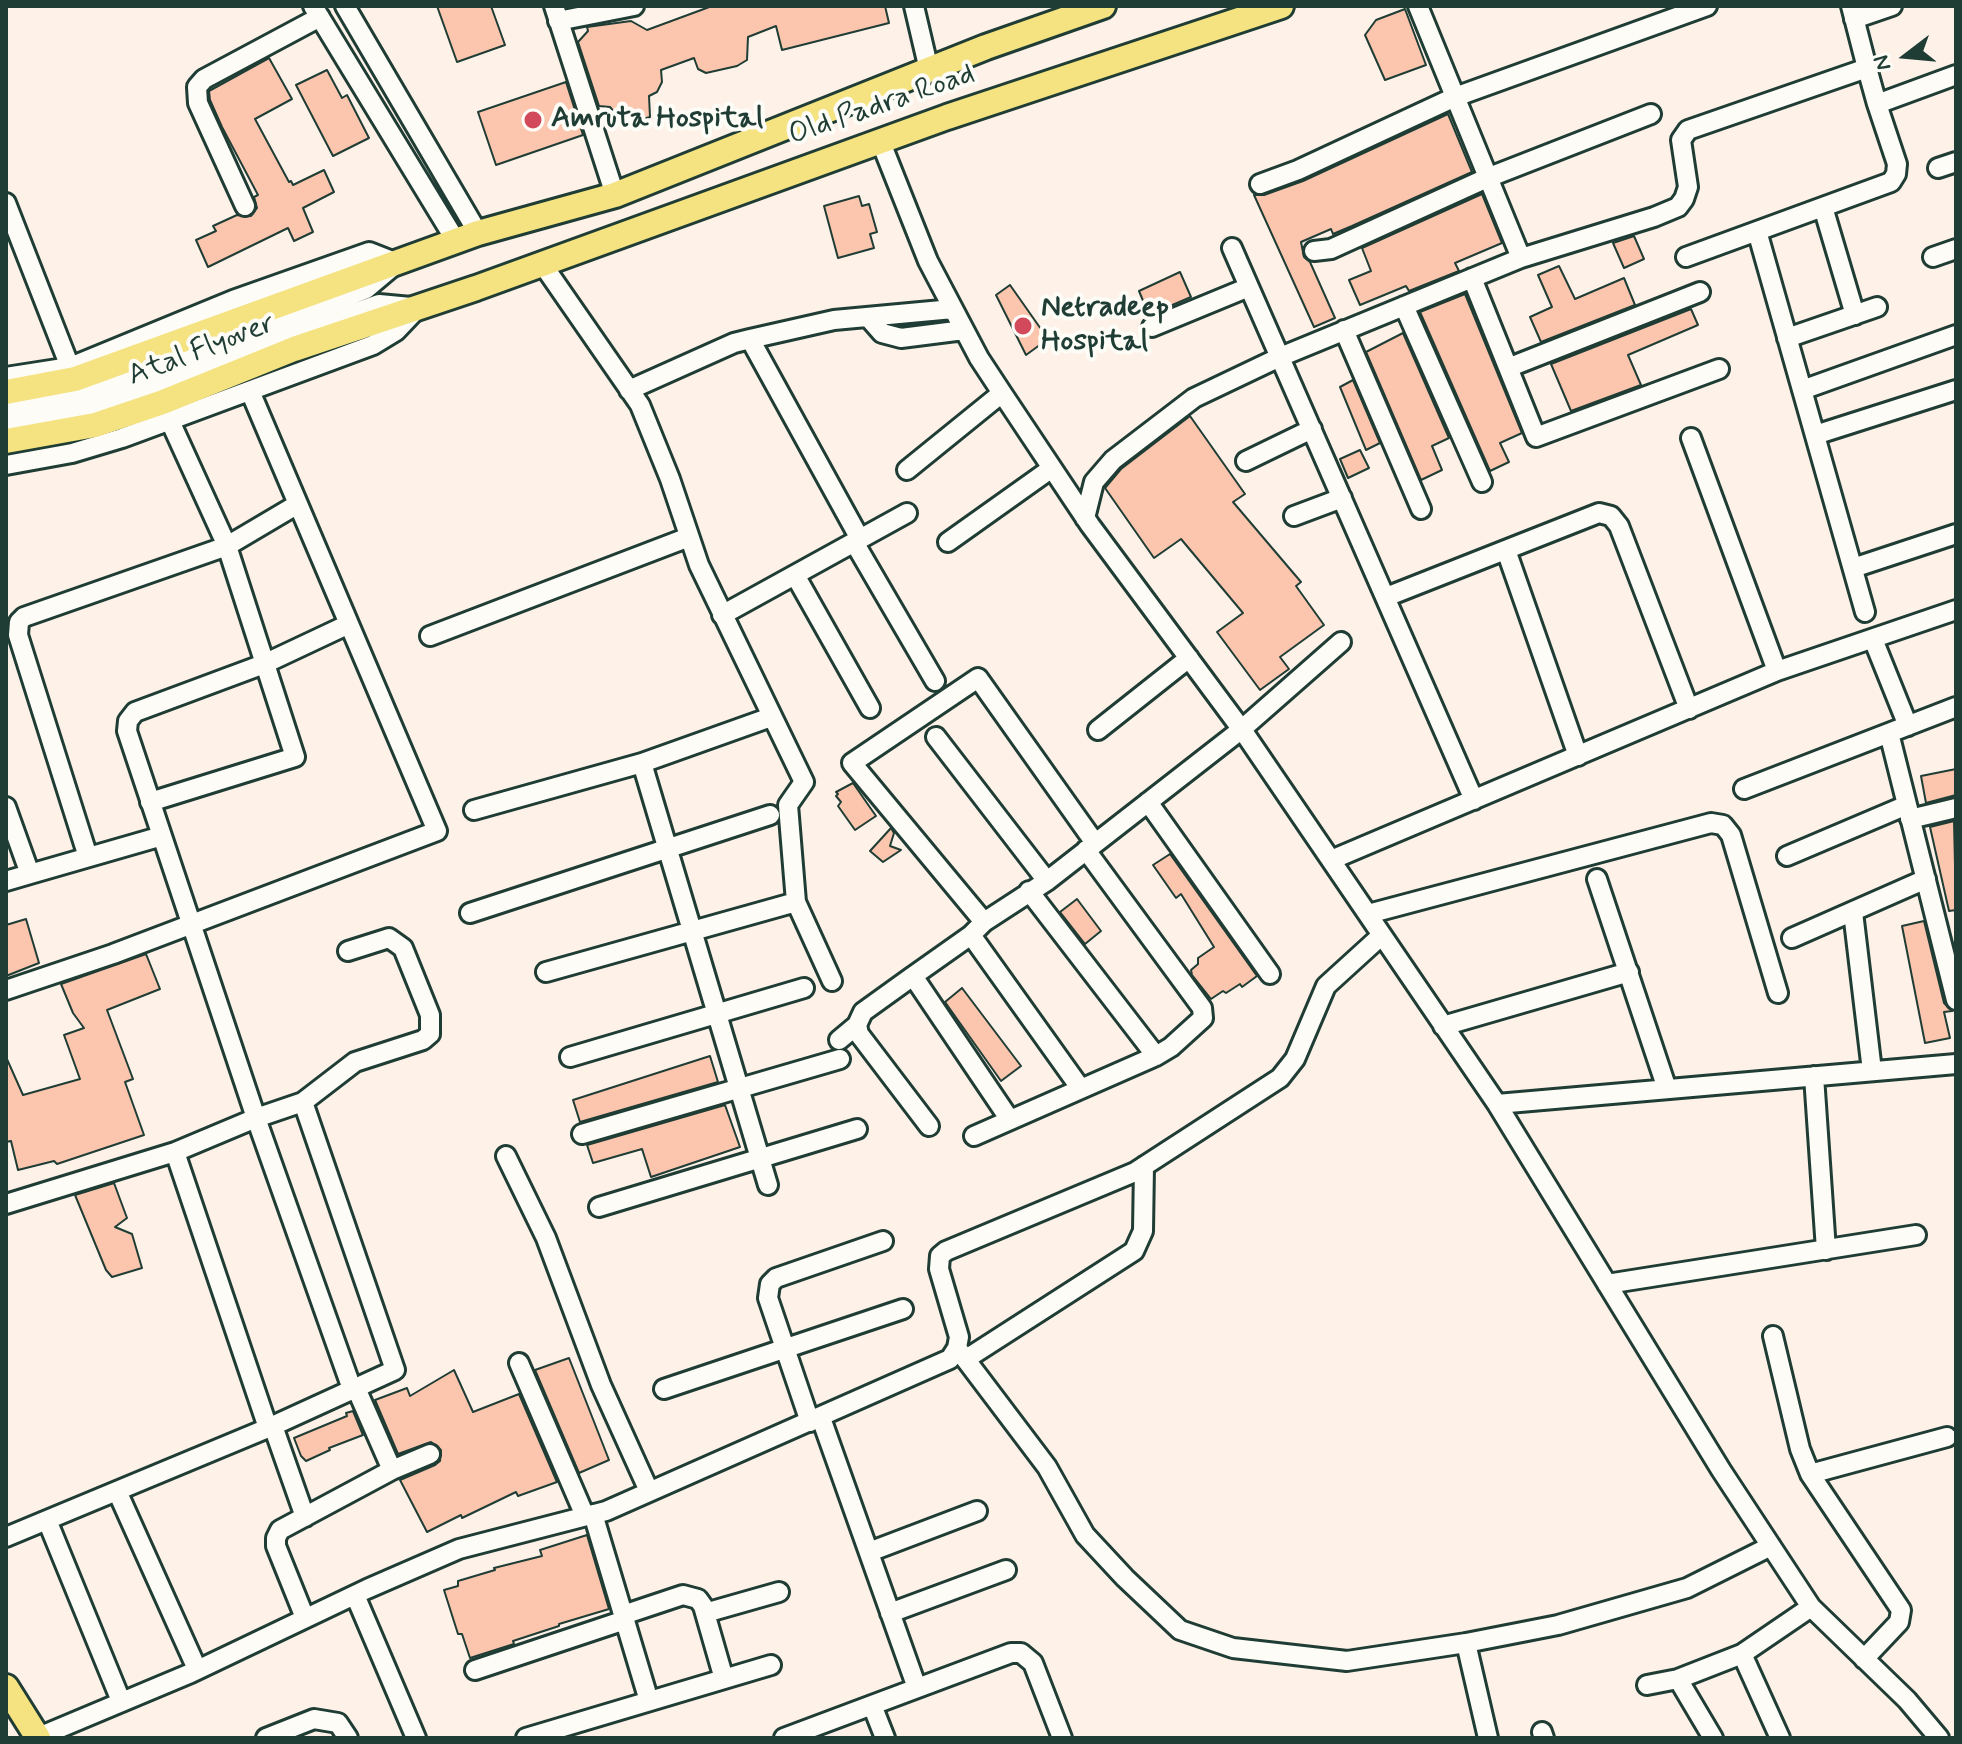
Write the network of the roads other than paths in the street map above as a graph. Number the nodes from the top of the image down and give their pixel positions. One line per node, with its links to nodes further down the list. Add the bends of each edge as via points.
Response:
1 (345, 6): 27 (street)
2 (634, 6): 12 (street)
3 (914, 6): 14 (street)
4 (1103, 6): 11 (main road, Old Padra Road)
5 (1281, 6): 19 (main road, Old Padra Road)
6 (1418, 6): 16 (street)
7 (1707, 6): 16 (street)
8 (1892, 6): 10 (street)
9 (317, 11): 24 (street, via 197,87 198,103); 27 (street)
10 (1852, 12): 13 (street)
11 (1061, 13): 14 (main road, Old Padra Road)
12 (556, 14): 22 (street)
13 (1867, 68): 17 (street); 33 (street, via 1688,130 1681,140 1688,187 1678,207)
14 (929, 70): 22 (main road, Old Padra Road)
15 (1956, 75): 17 (street)
16 (1455, 97): 20 (street); 21 (street)
17 (1877, 104): 25 (street, via 1896,174 1891,182)
18 (1651, 114): 20 (street)
19 (880, 140): 34 (main road, Old Padra Road); 42 (street)
20 (1487, 178): 30 (street, via 1331,249); 33 (street)
21 (1260, 184)
22 (615, 195): 27 (main road, Old Padra Road)
23 (6, 203): 52 (street)
24 (245, 206)
25 (1823, 207): 26 (street); 43 (street)
26 (1757, 231): 31 (street); 49 (street)
27 (467, 237): 35 (main road, Old Padra Road)
28 (1232, 248): 37 (street)
29 (1956, 249): 32 (street)
30 (1314, 251)
31 (1686, 257)
32 (1933, 257)
33 (1521, 258): 36 (street)
34 (541, 262): 41 (main road, Old Padra Road); 56 (street)
35 (397, 263): 52 (street, via 369,252 233,300); 60 (main road, Atal Flyover, via 75,379); 62 (street, via 366,289 128,381 55,403)
36 (1472, 278): 39 (street); 53 (street)
37 (1249, 287): 45 (street); 51 (street)
38 (1700, 292): 53 (street)
39 (1404, 306): 47 (street); 73 (street)
40 (1877, 307): 43 (street)
41 (418, 308): 59 (street, via 373,345); 64 (street, via 379,304 99,404); 68 (main road, Atal Flyover, via 95,425)
42 (953, 309): 44 (street); 46 (street)
43 (1855, 315): 49 (street)
44 (868, 317): 46 (street, via 882,333 901,338); 50 (street)
45 (1152, 327)
46 (964, 330): 61 (street)
47 (1344, 330): 51 (street); 76 (street)
48 (1956, 335): 57 (street)
49 (1787, 338): 57 (street)
50 (750, 339): 56 (street); 82 (street)
51 (1280, 357): 65 (street); 79 (street, via 1194,398 1113,460 1094,482)
52 (70, 367): 55 (street)
53 (1510, 367): 54 (street, via 1536,437)
54 (1719, 369)
55 (6, 377)
56 (629, 390): 81 (street, via 640,405)
57 (1802, 390): 66 (street)
58 (1956, 390): 66 (street)
59 (250, 391): 63 (street); 75 (street)
60 (6, 392)
61 (1002, 393): 71 (street); 72 (street)
62 (6, 410)
63 (170, 421): 70 (street, via 72,453); 84 (street)
64 (6, 424)
65 (1312, 429): 69 (street); 74 (street)
66 (1815, 435): 86 (street)
67 (1691, 438): 98 (street)
68 (6, 441)
69 (1246, 461)
70 (6, 465)
71 (1052, 468): 79 (street); 83 (street)
72 (907, 470)
73 (1482, 482)
74 (1342, 498): 78 (street); 88 (street)
75 (298, 504): 84 (street); 92 (street)
76 (1421, 509)
77 (907, 513): 82 (street)
78 (1294, 516)
79 (1085, 518): 96 (street)
80 (1956, 534): 86 (street)
81 (689, 537): 91 (street); 93 (street)
82 (857, 540): 87 (street); 99 (street)
83 (948, 542)
84 (227, 546): 97 (street); 124 (street, via 19,622 18,635)
85 (1506, 550): 88 (street); 102 (street, via 1599,513 1611,516); 109 (street)
86 (1853, 568): 90 (street)
87 (795, 575): 91 (street); 101 (street)
88 (1386, 597): 112 (street)
89 (1956, 610): 94 (street)
90 (1865, 612)
91 (722, 615): 103 (street)
92 (349, 624): 97 (street); 136 (street, via 437,831)
93 (430, 636)
94 (1873, 639): 98 (street); 104 (street)
95 (1341, 642): 105 (street)
96 (1189, 658): 105 (street); 106 (street)
97 (264, 664): 113 (street, via 135,712 127,731); 113 (street, via 295,757)
98 (1777, 671): 102 (street)
99 (935, 681)
100 (1956, 707): 104 (street)
101 (870, 708)
102 (1689, 709): 109 (street)
103 (771, 717): 110 (street); 132 (street, via 804,782 788,805)
104 (1908, 726): 107 (street)
105 (1242, 729): 114 (street); 125 (street)
106 (1098, 730)
107 (1889, 733): 111 (street); 118 (street)
108 (936, 737): 130 (street)
109 (1578, 756): 112 (street)
110 (642, 763): 117 (street); 122 (street)
111 (1744, 789)
112 (1474, 800): 125 (street)
113 (150, 802): 120 (street)
114 (1148, 802): 121 (street); 145 (street)
115 (6, 807): 126 (street)
116 (1956, 808): 118 (street)
117 (474, 810)
118 (1908, 812): 123 (street); 128 (street)
119 (770, 815): 122 (street)
120 (162, 836): 124 (street); 136 (street)
121 (1090, 846): 130 (street); 137 (street, via 978,678 852,763); 155 (street, via 1202,1008 1198,1025)
122 (666, 848): 134 (street); 138 (street)
123 (1787, 856)
124 (88, 857): 126 (street)
125 (1331, 860): 135 (street)
126 (30, 874): 129 (street)
127 (1597, 879): 144 (street)
128 (1926, 879): 133 (street); 142 (street)
129 (6, 881)
130 (1047, 881): 131 (street)
131 (1029, 891): 137 (street); 155 (street)
132 (796, 902): 138 (street); 147 (street)
133 (1853, 912): 140 (street); 158 (street)
134 (470, 913)
135 (1368, 914): 139 (street); 150 (street, via 1711,823 1723,825 1731,835)
136 (191, 925): 149 (street); 165 (street)
137 (978, 929): 146 (street); 161 (street)
138 (691, 931): 143 (street); 152 (street)
139 (1382, 935): 154 (street); 174 (street, via 1326,986 1280,1078)
140 (1792, 938)
141 (348, 951): 163 (street, via 389,938 403,948 430,1015 430,1034 355,1062)
142 (1952, 971): 151 (street)
143 (546, 972)
144 (1629, 972): 154 (street); 162 (street)
145 (1270, 974)
146 (913, 976): 153 (street, via 863,1012); 166 (street)
147 (832, 981)
148 (804, 988): 152 (street)
149 (6, 990)
150 (1778, 993)
151 (1956, 1000)
152 (716, 1014): 156 (street); 160 (street)
153 (857, 1025): 160 (street, via 840,1050); 167 (street)
154 (1443, 1026): 164 (street)
155 (1156, 1056): 161 (street)
156 (570, 1057)
157 (1956, 1064): 158 (street)
158 (1872, 1071): 159 (street)
159 (1814, 1076): 162 (street); 180 (street)
160 (739, 1089): 169 (street); 173 (street)
161 (1081, 1089): 166 (street)
162 (1667, 1089): 164 (street)
163 (303, 1102): 165 (street); 187 (street, via 395,1364 392,1373)
164 (1497, 1104): 181 (street)
165 (256, 1118): 171 (street); 187 (street)
166 (1010, 1120): 170 (street)
167 (929, 1126)
168 (857, 1129): 173 (street)
169 (582, 1134)
170 (974, 1136)
171 (175, 1152): 176 (street); 190 (street)
172 (506, 1156): 196 (street, via 546,1238 601,1385)
173 (759, 1157): 175 (street); 177 (street)
174 (1144, 1166): 185 (street, via 1143,1231 1134,1251); 185 (street, via 940,1256)
175 (768, 1185)
176 (6, 1204)
177 (599, 1207)
178 (1916, 1235): 180 (street)
179 (883, 1241): 184 (street, via 770,1284 768,1298)
180 (1826, 1250): 181 (street)
181 (1607, 1284): 202 (street)
182 (903, 1309): 184 (street)
183 (1773, 1336): 194 (street)
184 (785, 1348): 188 (street); 189 (street)
185 (962, 1354): 189 (street); 212 (street, via 1047,1467 1085,1535 1180,1630 1233,1648 1347,1661)
186 (519, 1363): 198 (street)
187 (354, 1388): 190 (street); 193 (street)
188 (664, 1389)
189 (816, 1420): 196 (street); 203 (street)
190 (270, 1427): 195 (street); 199 (street)
191 (1947, 1437): 194 (street)
192 (430, 1454): 193 (street)
193 (392, 1470): 199 (street)
194 (1810, 1474): 214 (street, via 1901,1610 1899,1622)
195 (117, 1491): 200 (street); 216 (street)
196 (649, 1491): 198 (street)
197 (977, 1511): 203 (street)
198 (589, 1515): 206 (street, via 459,1549); 211 (street)
199 (305, 1517): 210 (street, via 280,1530 276,1546)
200 (47, 1520): 201 (street); 223 (street)
201 (6, 1537)
202 (1771, 1546): 207 (street); 212 (street, via 1687,1588 1558,1625)
203 (869, 1552): 209 (street)
204 (1006, 1570): 209 (street)
205 (779, 1592): 208 (street)
206 (355, 1595): 210 (street); 229 (street)
207 (1811, 1607): 213 (street); 214 (street)
208 (705, 1613): 211 (street, via 698,1599 683,1595); 218 (street)
209 (890, 1613): 222 (street)
210 (305, 1618): 216 (street)
211 (624, 1618): 217 (street); 224 (street)
212 (1466, 1643): 234 (street)
213 (1742, 1654): 219 (street); 236 (street)
214 (1864, 1659): 237 (street)
215 (771, 1665): 218 (street)
216 (197, 1669): 223 (street)
217 (475, 1670)
218 (724, 1679): 224 (street)
219 (1678, 1679): 220 (street); 235 (street)
220 (1647, 1685)
221 (6, 1687): 226 (main road)
222 (917, 1688): 225 (street); 233 (street, via 1021,1653 1033,1663)
223 (121, 1701): 226 (street)
224 (649, 1701): 230 (street)
225 (872, 1705): 231 (street); 232 (street)
226 (37, 1738)
227 (266, 1738): 228 (street, via 314,1719 338,1723)
228 (348, 1738)
229 (416, 1738)
230 (526, 1738)
231 (784, 1738)
232 (885, 1738)
233 (1062, 1738)
234 (1488, 1738)
235 (1713, 1738)
236 (1780, 1738)
237 (1939, 1738)

